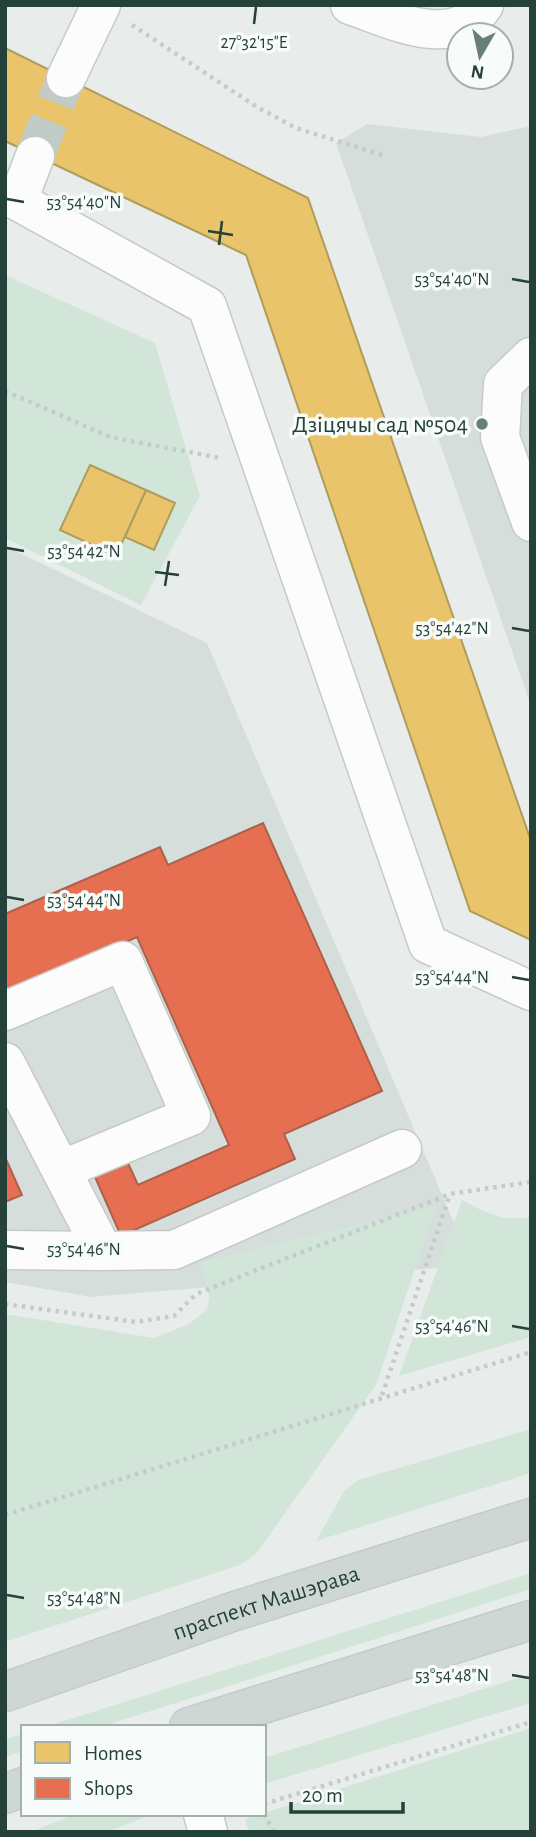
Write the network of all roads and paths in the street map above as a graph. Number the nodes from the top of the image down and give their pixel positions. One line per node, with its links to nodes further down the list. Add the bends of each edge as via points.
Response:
1 (350, 5): 2 (lane, via 448,32 477,17)
2 (484, 5)
3 (112, 12): 4 (lane); 6 (path, via 296,128)
4 (66, 78)
5 (35, 156): 7 (lane)
6 (386, 156)
7 (11, 197): 10 (lane, via 207,306)
8 (531, 357): 11 (lane, via 503,384 500,437)
9 (5, 391): 10 (path, via 110,437)
10 (262, 466): 12 (lane, via 428,944)
11 (531, 522)
12 (531, 991)
13 (5, 1011): 16 (lane, via 123,961 191,1116)
14 (5, 1062): 16 (lane)
15 (402, 1149): 20 (lane, via 174,1250)
16 (61, 1170): 20 (lane)
17 (531, 1182): 18 (path)
18 (450, 1194): 21 (path, via 196,1294 174,1315 136,1322); 23 (path)
19 (5, 1250): 20 (lane)
20 (103, 1251)
21 (5, 1304)
22 (531, 1352): 23 (path)
23 (381, 1396): 24 (path)
24 (5, 1515)
25 (531, 1518): 27 (main road, праспект Машэрава, via 232,1612)
26 (531, 1620): 29 (main road)
27 (5, 1692)
28 (531, 1722): 30 (path)
29 (195, 1725)
30 (266, 1803)
31 (265, 1816): 32 (path)
32 (274, 1832)

